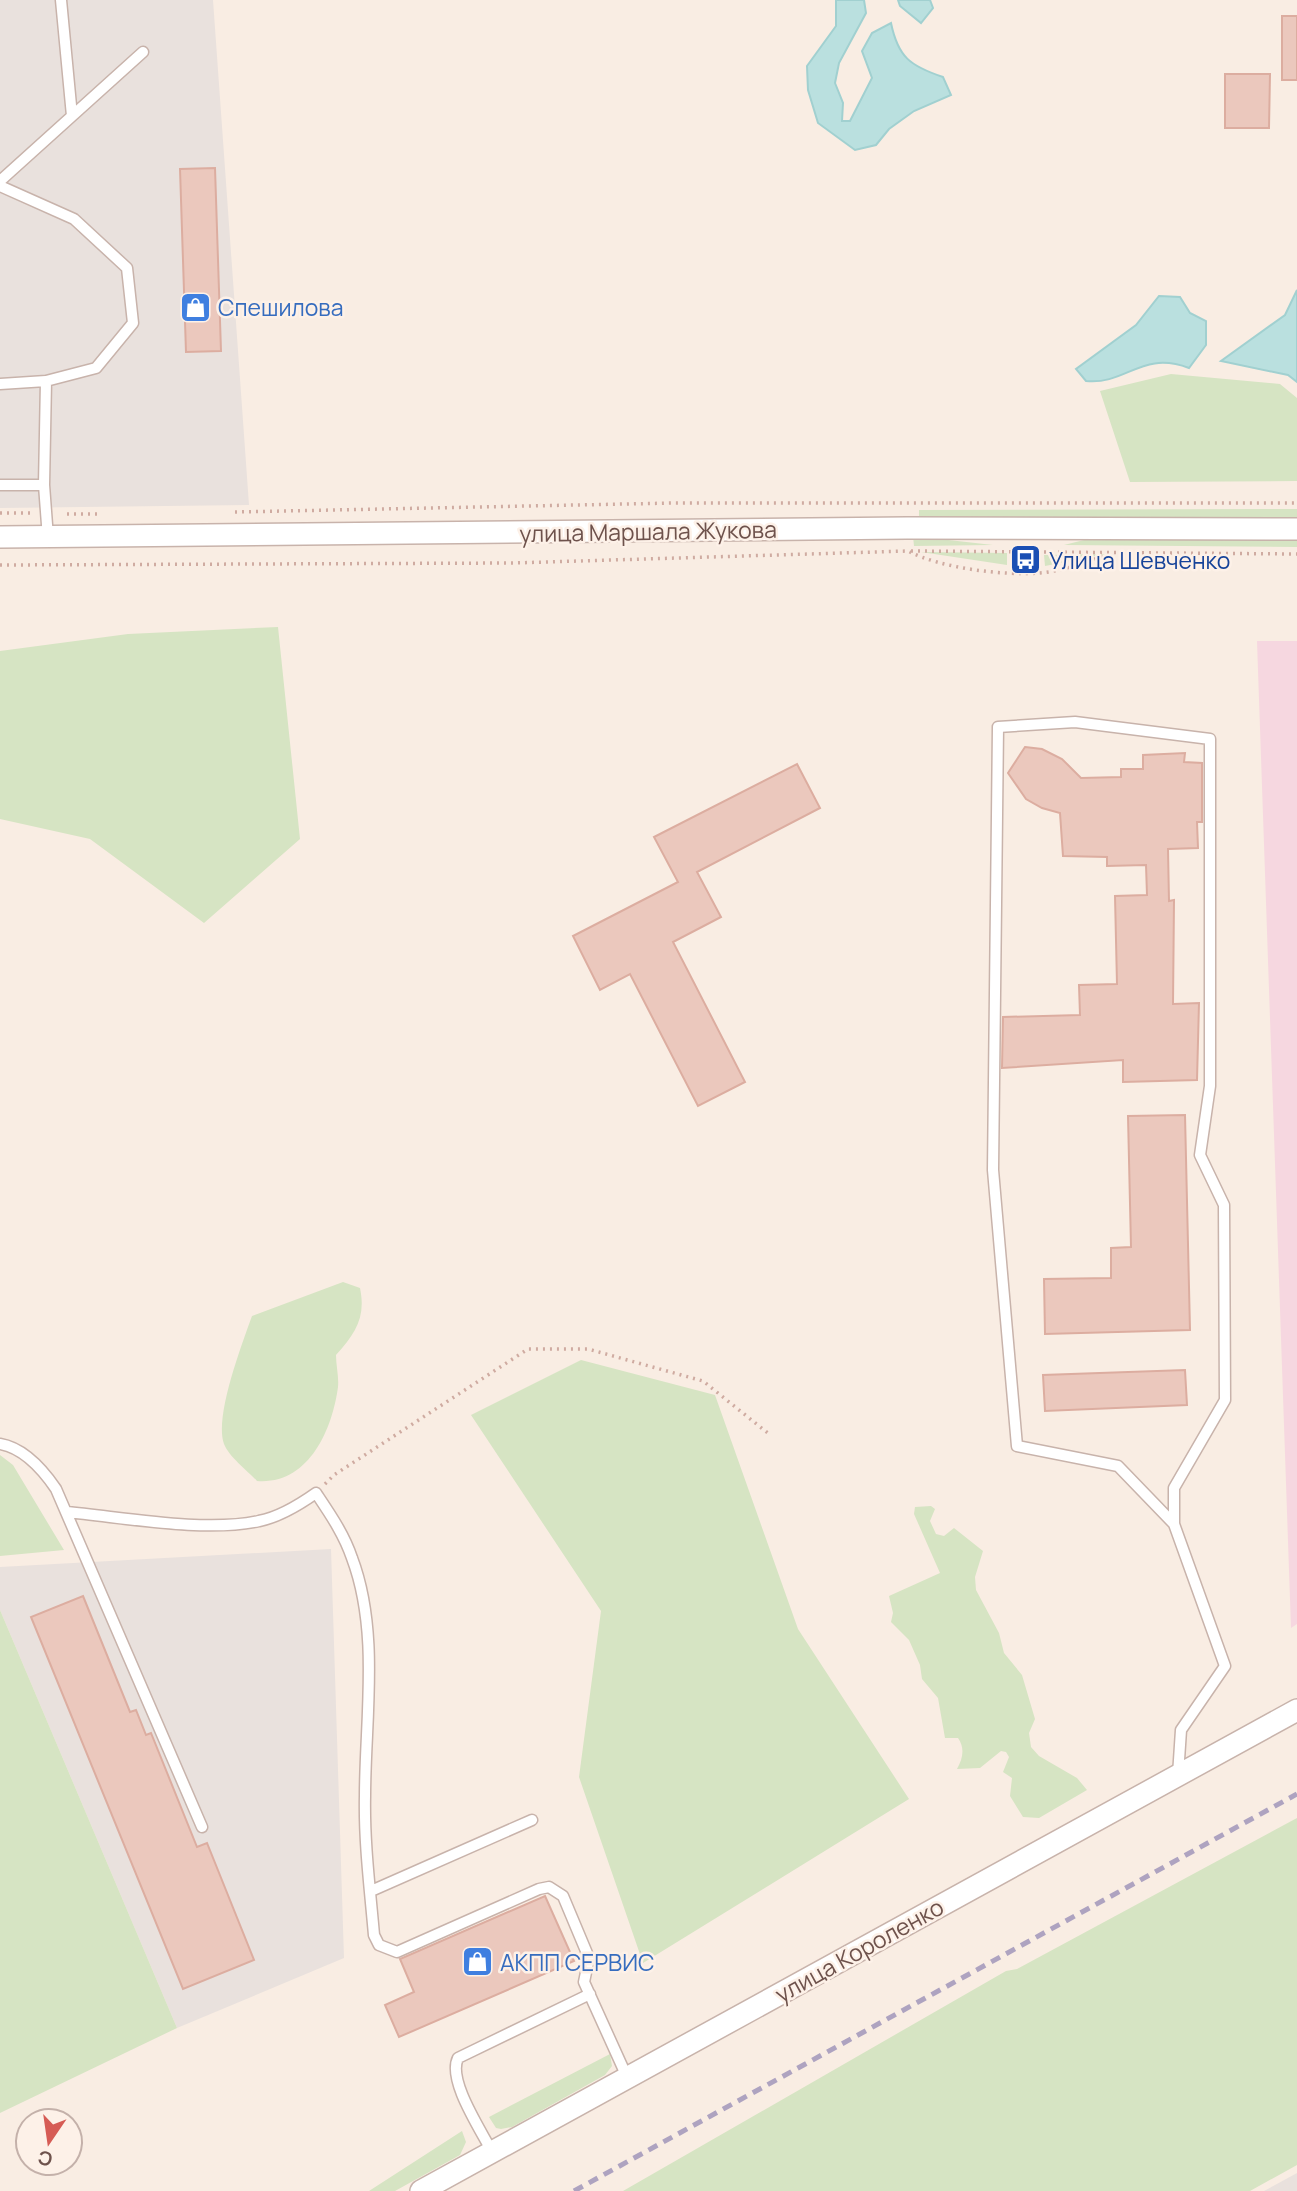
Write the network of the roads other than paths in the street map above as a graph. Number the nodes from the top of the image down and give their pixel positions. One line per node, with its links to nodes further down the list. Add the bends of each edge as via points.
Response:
1 (61, 0): 3 (lane)
2 (143, 52): 3 (lane)
3 (72, 116): 4 (lane)
4 (0, 183): 5 (lane, via 74,219 127,268 133,323 96,368)
5 (46, 381): 6 (lane); 8 (lane)
6 (0, 384)
7 (0, 485): 8 (lane)
8 (44, 485): 11 (lane)
9 (1297, 529): 11 (street, улица Маршала Жукова, via 906,527)
10 (0, 537): 11 (street, улица Маршала Жукова)
11 (48, 538)
12 (0, 1444): 13 (lane, via 43,1471)
13 (66, 1512): 18 (lane); 19 (lane, via 241,1524 283,1513 316,1493 353,1560 365,1614)
14 (1174, 1524): 14 (lane, via 1174,1488 1225,1400 1224,1205 1200,1155 1210,1086 1210,739 1075,722 998,727 993,1170 1017,1446 1118,1466); 16 (lane, via 1225,1666 1181,1730)
15 (1297, 1710): 16 (street, улица Короленко)
16 (1178, 1775): 21 (street, улица Короленко)
17 (532, 1819): 19 (lane)
18 (202, 1827)
19 (370, 1891): 20 (lane, via 374,1935 379,1945 397,1952 539,1889 557,1890 586,1948 589,1958 584,1982)
20 (590, 1994): 21 (lane); 22 (lane, via 458,2058 456,2077)
21 (627, 2077): 22 (street, улица Короленко)
22 (492, 2152): 23 (street, улица Короленко)
23 (421, 2191)

